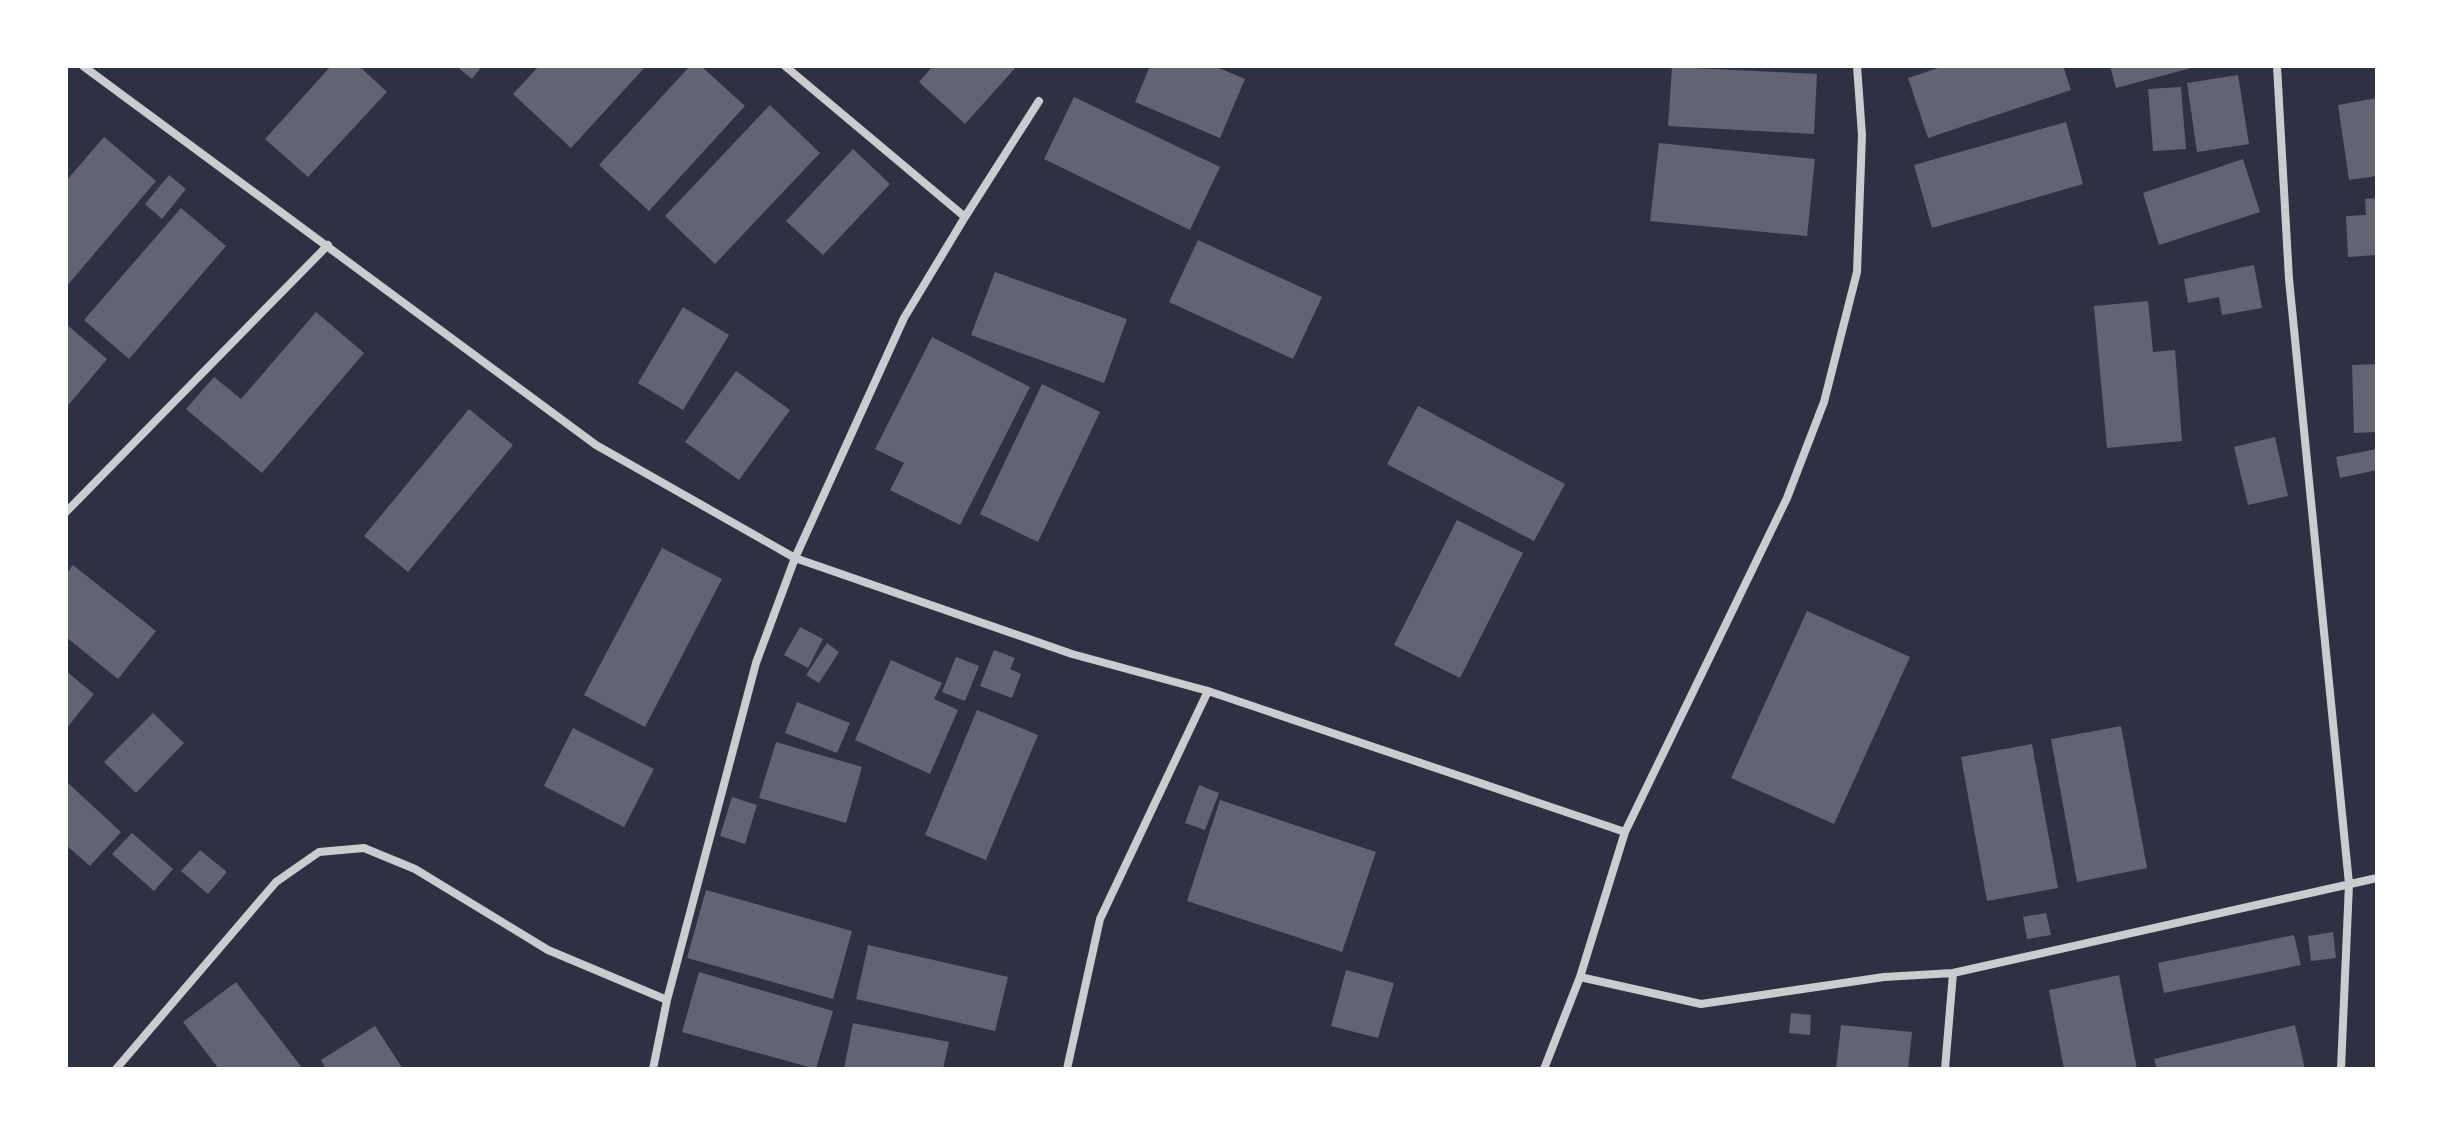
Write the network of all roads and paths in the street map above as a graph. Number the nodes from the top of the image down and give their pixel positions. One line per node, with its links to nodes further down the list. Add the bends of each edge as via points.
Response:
1 (83, 66): 7 (street)
2 (785, 66): 6 (street)
3 (1857, 66): 11 (street, via 1862,135 1857,272 1824,402 1787,498)
4 (2277, 66): 13 (street, via 2289,279)
5 (1039, 101): 6 (street)
6 (965, 217): 9 (street, via 904,318)
7 (328, 245): 8 (street); 9 (street, via 596,445)
8 (66, 512)
9 (795, 558): 10 (street, via 1072,654); 16 (street, via 756,663)
10 (1208, 691): 11 (street); 19 (street, via 1100,919)
11 (1625, 832): 15 (street)
12 (2377, 878): 13 (street)
13 (2349, 884): 14 (street); 22 (street)
14 (1953, 973): 15 (street, via 1884,977 1701,1004); 21 (street)
15 (1580, 977): 20 (street)
16 (667, 1000): 17 (street, via 548,950 415,869 364,848 319,852 276,882); 18 (street)
17 (116, 1069)
18 (653, 1069)
19 (1067, 1069)
20 (1544, 1069)
21 (1945, 1069)
22 (2341, 1069)

